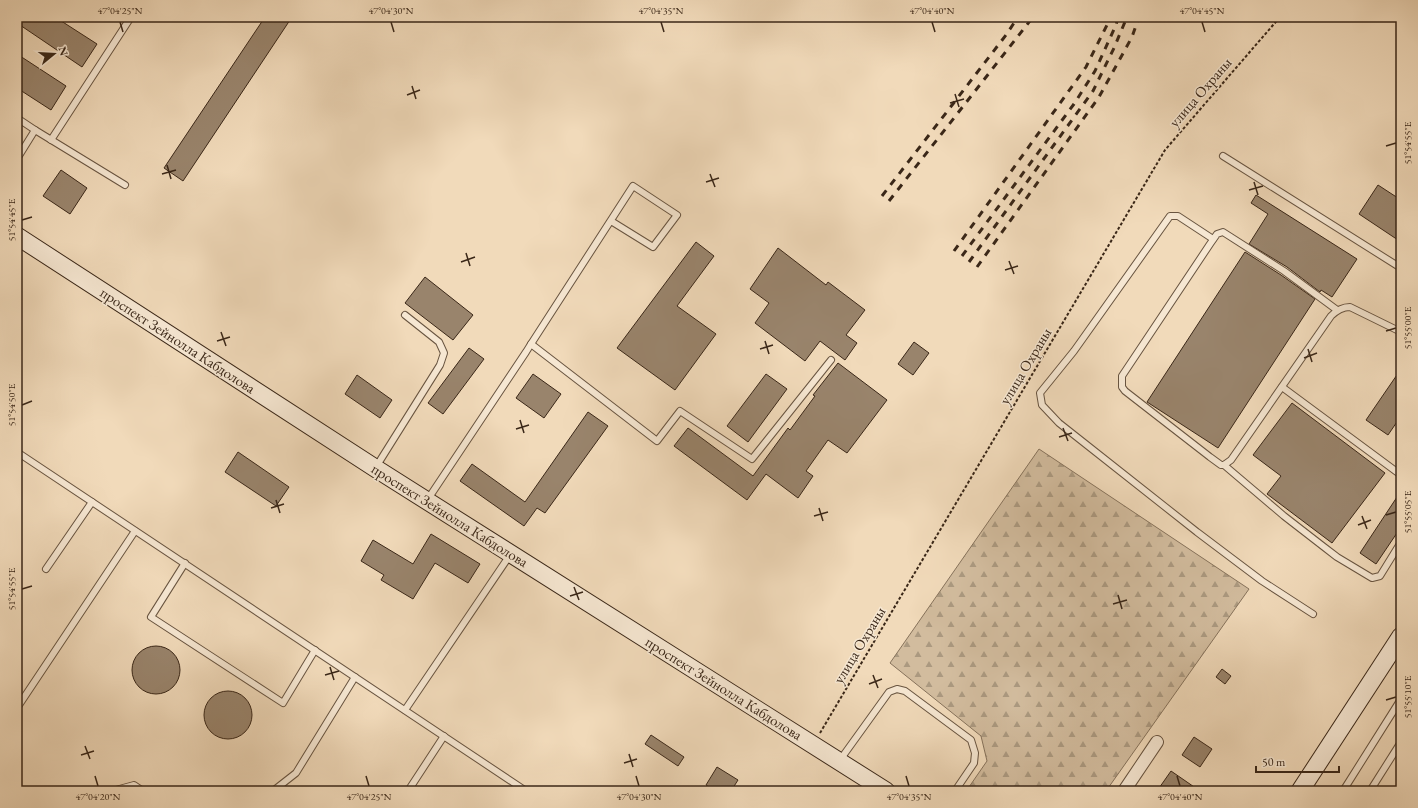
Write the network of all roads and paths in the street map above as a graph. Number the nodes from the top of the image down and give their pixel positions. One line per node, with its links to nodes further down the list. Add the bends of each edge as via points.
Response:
1 (131, 17): 5 (lane)
2 (1280, 17): 40 (path, улица Охраны, via 1165,150)
3 (17, 118): 4 (lane)
4 (35, 130): 5 (lane); 7 (lane)
5 (51, 140): 8 (lane)
6 (1223, 156): 12 (lane)
7 (17, 159)
8 (125, 185)
9 (611, 221): 9 (lane, via 633,186 677,215 653,247); 16 (lane)
10 (17, 236): 21 (main road, проспект Зейнолла Кабдолова)
11 (1213, 240): 13 (lane, via 1217,234 1223,232 1284,271); 20 (lane, via 1122,376 1122,381 1125,391); 30 (lane, via 1178,216 1170,216 1074,351 1040,393 1042,405 1059,423 1197,532 1262,581)
12 (1401, 268)
13 (1337, 310): 15 (lane, via 1350,307); 18 (lane)
14 (405, 315): 21 (lane, via 439,342 444,353 440,366)
15 (1401, 332)
16 (531, 344): 17 (lane, via 657,441 680,411 752,459); 23 (lane)
17 (831, 360)
18 (1282, 387): 20 (lane, via 1231,460); 22 (lane)
19 (17, 452): 24 (lane)
20 (1224, 465): 26 (lane, via 1337,557 1372,578 1380,576)
21 (375, 468): 23 (main road, проспект Зейнолла Кабдолова)
22 (1401, 475)
23 (427, 500): 27 (main road, проспект Зейнолла Кабдолова)
24 (92, 502): 25 (lane); 29 (lane)
25 (135, 531): 28 (lane); 35 (lane)
26 (1401, 542)
27 (511, 554): 36 (lane); 40 (main road, проспект Зейнолла Кабдолова)
28 (185, 563): 32 (lane); 32 (lane, via 151,618 282,702)
29 (46, 569)
30 (1313, 614)
31 (1401, 636): 50 (main road)
32 (315, 650): 33 (lane)
33 (355, 677): 36 (lane); 44 (lane, via 296,773)
34 (1401, 698): 51 (lane)
35 (17, 708)
36 (405, 710): 37 (lane)
37 (444, 736): 45 (lane); 46 (lane)
38 (1157, 742): 49 (street)
39 (1401, 742): 52 (lane)
40 (813, 744): 41 (main road, проспект Зейнолла Кабдолова)
41 (839, 761): 47 (main road, проспект Зейнолла Кабдолова); 48 (lane, via 889,692 897,689 905,691 971,740 975,753 974,763)
42 (112, 791): 43 (lane, via 134,785)
43 (143, 791)
44 (273, 791)
45 (408, 791)
46 (526, 791)
47 (886, 791)
48 (955, 791)
49 (1124, 791)
50 (1300, 791)
51 (1343, 791)
52 (1370, 791)

